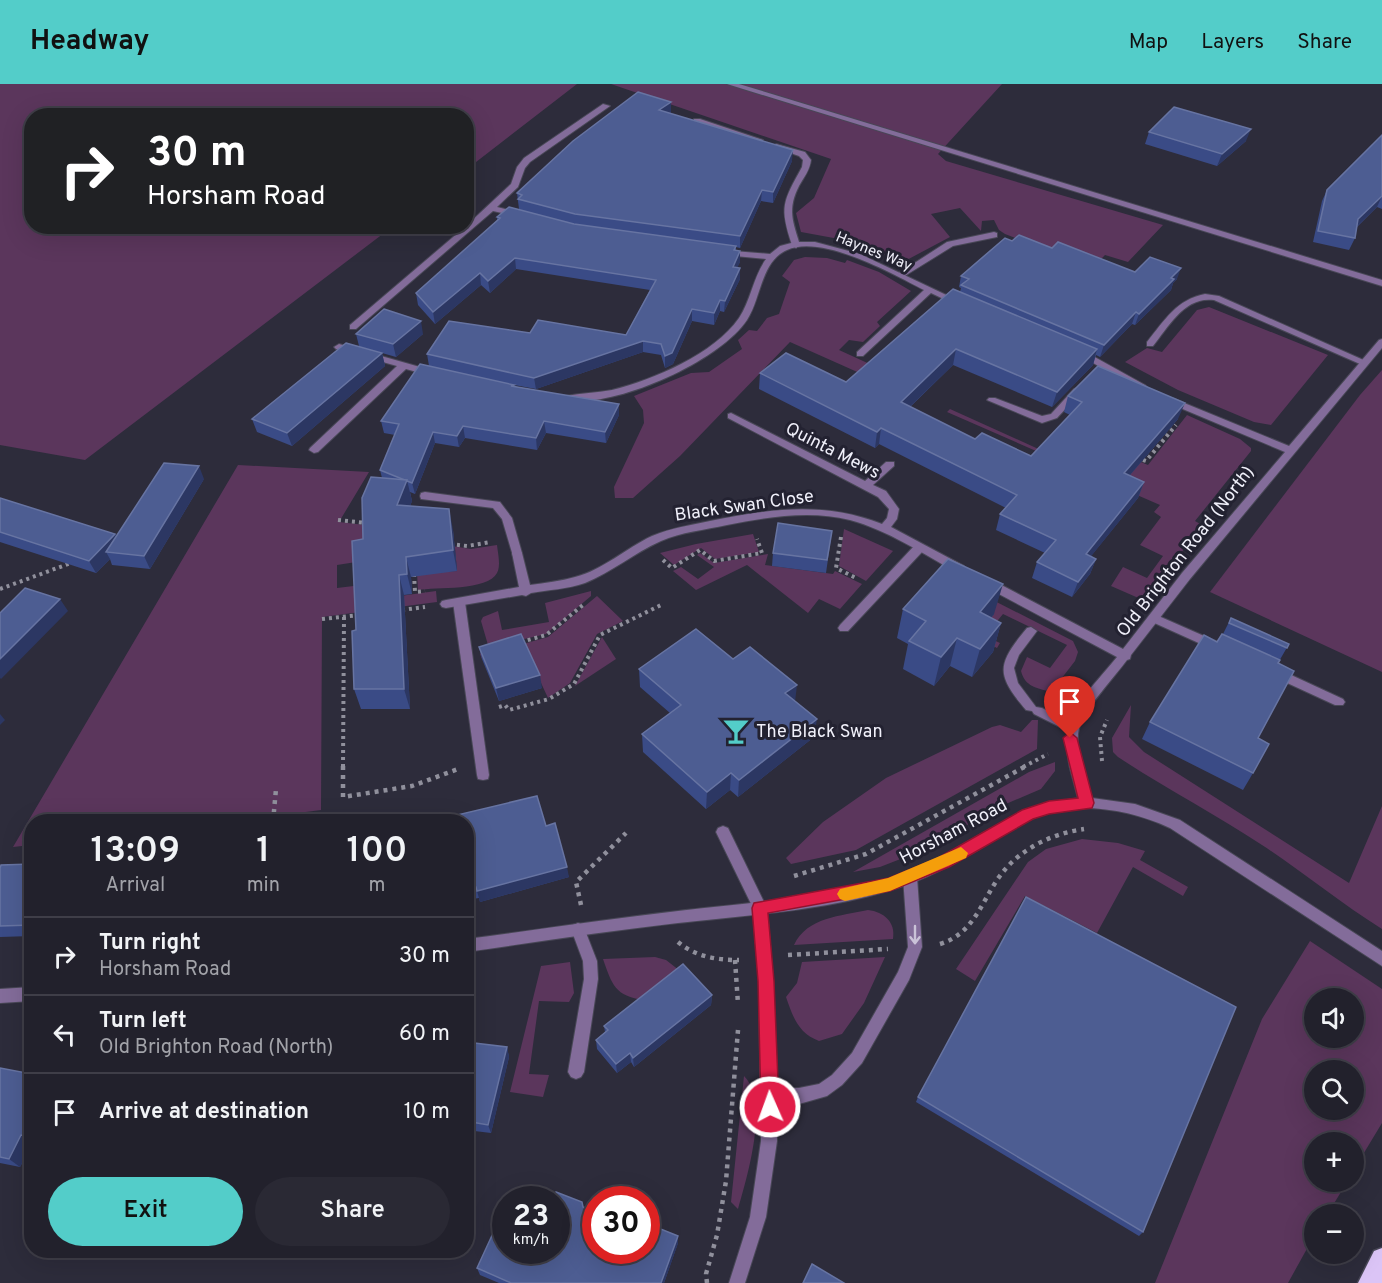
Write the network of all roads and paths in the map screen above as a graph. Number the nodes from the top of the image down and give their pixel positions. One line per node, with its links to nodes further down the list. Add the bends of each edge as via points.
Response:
1 (731, 84): 13 (street)
2 (606, 106): 4 (street, via 527,160 515,185)
3 (697, 121): 9 (street, via 805,157 806,167 785,211)
4 (492, 208): 5 (street); 6 (street)
5 (524, 217)
6 (474, 223)
7 (462, 234): 16 (street)
8 (994, 235): 12 (street, via 950,243)
9 (796, 245): 11 (street); 12 (street, Haynes Way, via 840,251)
10 (716, 251): 11 (street)
11 (771, 257): 26 (street, via 743,318 708,350 618,392)
12 (900, 275): 14 (street, Haynes Way)
13 (1382, 283)
14 (929, 290): 15 (street, Haynes Way); 21 (street)
15 (966, 306)
16 (353, 327)
17 (1382, 342): 22 (street, Old Brighton Road (North))
18 (1150, 344): 22 (street, via 1187,301 1204,295)
19 (339, 347): 23 (street)
20 (1076, 350): 28 (street, via 1100,367)
21 (860, 354)
22 (1363, 362): 31 (street, Old Brighton Road (North))
23 (402, 367): 24 (street); 30 (street)
24 (438, 374)
25 (1082, 387): 27 (street, via 1054,416 1042,420)
26 (558, 398)
27 (992, 400)
28 (1191, 409): 31 (street); 32 (path)
29 (731, 416): 34 (street, Quinta Mews)
30 (314, 450)
31 (1290, 450): 54 (street, Old Brighton Road (North))
32 (1143, 460)
33 (890, 464): 34 (street)
34 (866, 485): 39 (street, Quinta Mews, via 892,504 892,519)
35 (425, 496): 40 (street, via 496,505 503,510)
36 (750, 519): 39 (street, Black Swan Close, via 826,512); 43 (path, via 762,553 714,561 700,550 672,568); 46 (street, Black Swan Close, via 669,534 594,575)
37 (338, 520): 38 (path)
38 (374, 524)
39 (883, 529): 42 (street, Black Swan Close)
40 (514, 539): 41 (path, via 467,546); 46 (street)
41 (447, 543)
42 (920, 548): 56 (street); 60 (street, Black Swan Close)
43 (657, 554)
44 (71, 563): 45 (path)
45 (0, 589)
46 (526, 592): 47 (street, Black Swan Close)
47 (459, 602): 49 (street, Black Swan Close); 63 (street)
48 (586, 603): 58 (path, via 546,635)
49 (446, 604): 51 (path)
50 (660, 605): 63 (path, via 600,635 574,684 549,699 509,710 505,705)
51 (398, 610)
52 (365, 614): 53 (path)
53 (344, 617): 55 (path); 66 (path, via 343,797 412,786)
54 (1154, 618): 59 (street); 60 (street, Old Brighton Road (North))
55 (322, 619)
56 (844, 628)
57 (1030, 631): 64 (street, via 1010,657 1012,685 1034,709)
58 (517, 643)
59 (1230, 653)
60 (1126, 656): 64 (street, Old Brighton Road (North))
61 (1263, 667): 62 (street)
62 (1339, 702)
63 (475, 713): 66 (street)
64 (1072, 728): 69 (street, via 1070,744)
65 (1049, 754): 74 (path)
66 (481, 761): 67 (street)
67 (483, 775)
68 (276, 789): 70 (path)
69 (1086, 803): 75 (street, Horsham Road, via 1028,814 951,859); 84 (street, Horsham Road, via 1161,817)
70 (274, 814)
71 (1090, 829): 80 (path, via 1069,831 1026,850 1004,869 965,932)
72 (723, 832): 77 (street)
73 (626, 833): 76 (path, via 576,882)
74 (866, 854)
75 (910, 877): 77 (street, Horsham Road, via 874,889); 88 (street, one-way to 88, via 915,947 904,975 857,1058 822,1091 799,1096)
76 (581, 908)
77 (760, 908): 78 (street, Horsham Road); 88 (street)
78 (578, 929): 81 (street, Horsham Road); 87 (street, via 590,961 591,979)
79 (674, 938): 90 (path, via 698,954 735,960 739,1016 726,1181)
80 (936, 944)
81 (474, 945)
82 (885, 949): 83 (path)
83 (795, 954)
84 (1382, 959)
85 (24, 994): 86 (street)
86 (0, 996)
87 (576, 1072)
88 (769, 1095): 91 (street, via 765,1182)
89 (1382, 1259): 92 (highway)
90 (707, 1283)
91 (737, 1283)
92 (1370, 1283)

